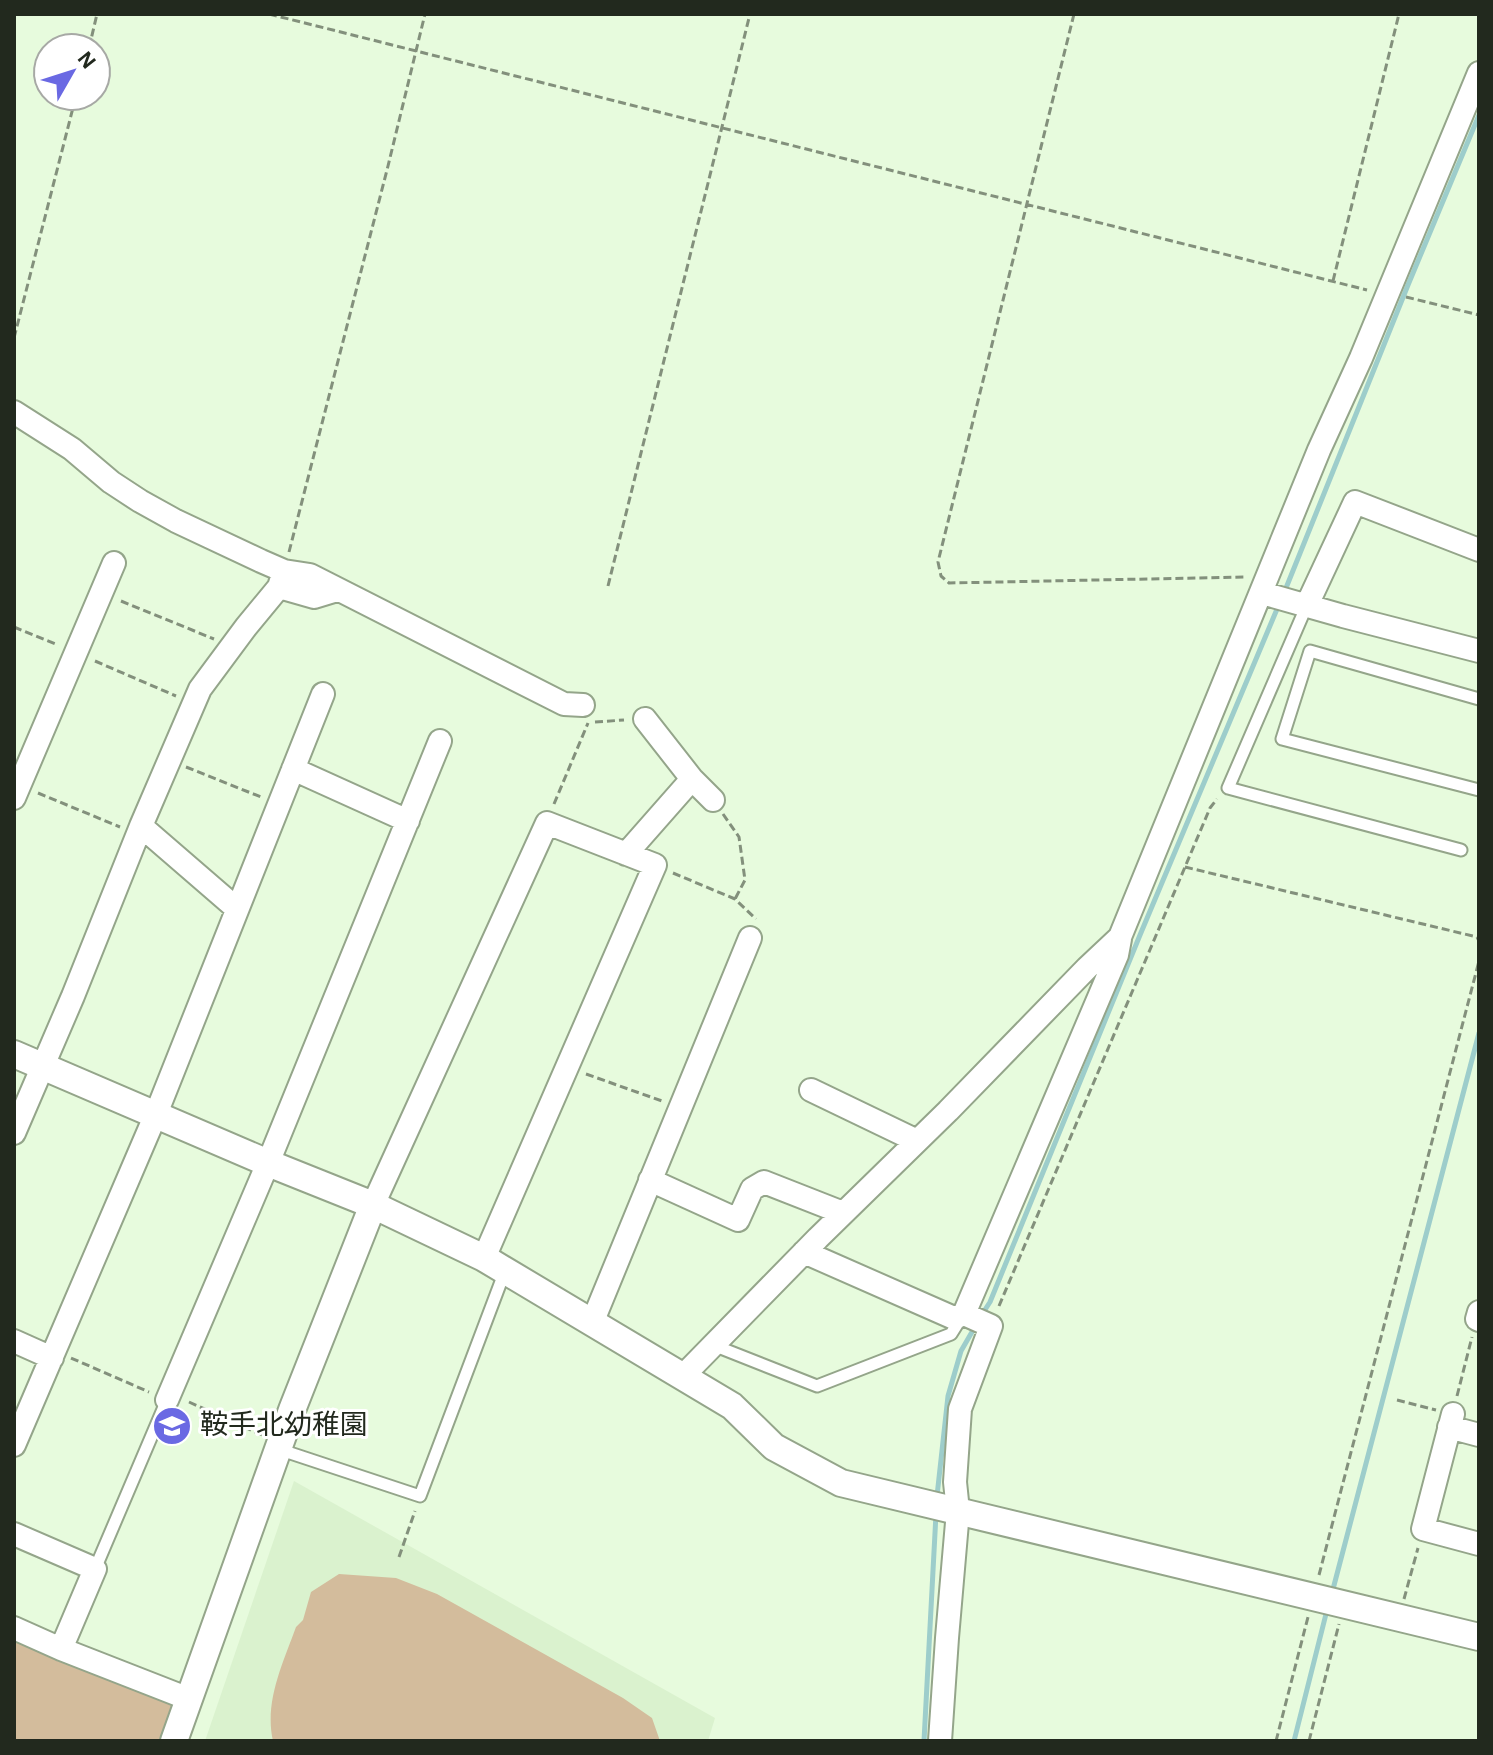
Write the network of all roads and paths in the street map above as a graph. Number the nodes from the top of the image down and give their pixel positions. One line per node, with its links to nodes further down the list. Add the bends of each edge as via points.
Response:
1 (269, 14): 6 (path)
2 (425, 14): 6 (path)
3 (750, 14): 9 (path)
4 (1074, 14): 10 (path)
5 (1399, 14): 11 (path)
6 (415, 51): 9 (path); 18 (path)
7 (1479, 73): 12 (street)
8 (72, 112): 14 (path)
9 (722, 128): 10 (path); 20 (path)
10 (1027, 204): 11 (path); 19 (path, via 938,562 941,576 949,583 1255,577)
11 (1333, 281): 12 (path)
12 (1387, 295): 13 (path); 19 (street)
13 (1479, 315)
14 (14, 338)
15 (14, 412): 18 (street, via 140,501)
16 (1479, 550): 22 (street, via 1355,502)
17 (114, 563): 21 (street)
18 (281, 579): 24 (street); 30 (street, via 314,597 337,590 564,704)
19 (1264, 585): 22 (street); 50 (street)
20 (608, 586)
21 (101, 593): 24 (path); 26 (street)
22 (1307, 605): 25 (street); 36 (lane)
23 (14, 627): 26 (path)
24 (232, 646): 29 (street)
25 (1479, 651)
26 (76, 652): 29 (path); 38 (street)
27 (323, 694): 34 (street)
28 (1479, 699): 37 (lane, via 1310,651 1282,739)
29 (194, 704): 33 (street)
30 (583, 705)
31 (645, 719): 35 (street); 42 (path, via 589,722)
32 (440, 741): 41 (street)
33 (169, 761): 40 (path); 43 (street)
34 (293, 769): 40 (street); 41 (street)
35 (692, 779): 39 (street); 45 (street)
36 (1228, 788): 44 (lane); 47 (path, via 1210,808)
37 (1479, 790)
38 (17, 791): 43 (path)
39 (713, 800): 48 (path, via 739,837 745,880)
40 (279, 804): 49 (street)
41 (408, 821): 62 (street)
42 (547, 823): 45 (street); 64 (street)
43 (139, 830): 49 (street); 55 (street)
44 (1461, 850)
45 (626, 854): 46 (street)
46 (655, 865): 48 (path); 56 (street)
47 (1185, 867): 52 (path); 71 (path)
48 (735, 899): 51 (path, via 757,920)
49 (237, 909): 59 (street)
50 (1120, 937): 61 (street); 68 (street, via 1117,955)
51 (750, 938): 58 (street)
52 (1479, 941)
53 (1479, 961): 89 (path)
54 (14, 1054): 55 (street)
55 (43, 1067): 59 (street); 60 (street)
56 (567, 1068): 58 (path); 67 (street)
57 (811, 1090): 61 (street)
58 (681, 1107): 63 (street)
59 (156, 1114): 62 (street); 74 (street)
60 (14, 1133)
61 (917, 1141): 65 (street)
62 (268, 1163): 64 (street); 76 (street)
63 (650, 1180): 65 (street, via 738,1220 752,1189 764,1182); 70 (street)
64 (373, 1205): 67 (street); 81 (street)
65 (843, 1213): 66 (street)
66 (804, 1252): 68 (street, via 954,1318); 73 (street)
67 (495, 1264): 70 (street); 82 (lane)
68 (964, 1314): 71 (street); 73 (lane, via 951,1334 817,1386)
69 (1478, 1317): 78 (path)
70 (592, 1323): 75 (street)
71 (991, 1326): 83 (street, via 960,1409)
72 (14, 1341): 74 (street)
73 (713, 1345): 75 (street)
74 (53, 1354): 76 (path); 80 (street)
75 (682, 1377): 83 (street, via 732,1406 774,1447 841,1483)
76 (168, 1397): 81 (path); 88 (lane)
77 (1397, 1400): 78 (path)
78 (1451, 1420): 79 (street); 84 (street)
79 (1479, 1435)
80 (14, 1445)
81 (279, 1446): 82 (lane); 94 (street)
82 (420, 1496): 87 (path)
83 (958, 1511): 89 (street); 96 (street)
84 (1423, 1529): 86 (street); 90 (path)
85 (14, 1534): 88 (street)
86 (1479, 1544)
87 (399, 1557)
88 (95, 1569): 93 (street)
89 (1326, 1601): 92 (street); 97 (path); 98 (path)
90 (1402, 1606)
91 (14, 1628): 93 (street)
92 (1479, 1637)
93 (61, 1649): 94 (street)
94 (189, 1699): 95 (street)
95 (174, 1741)
96 (940, 1741)
97 (1276, 1741)
98 (1309, 1741)

